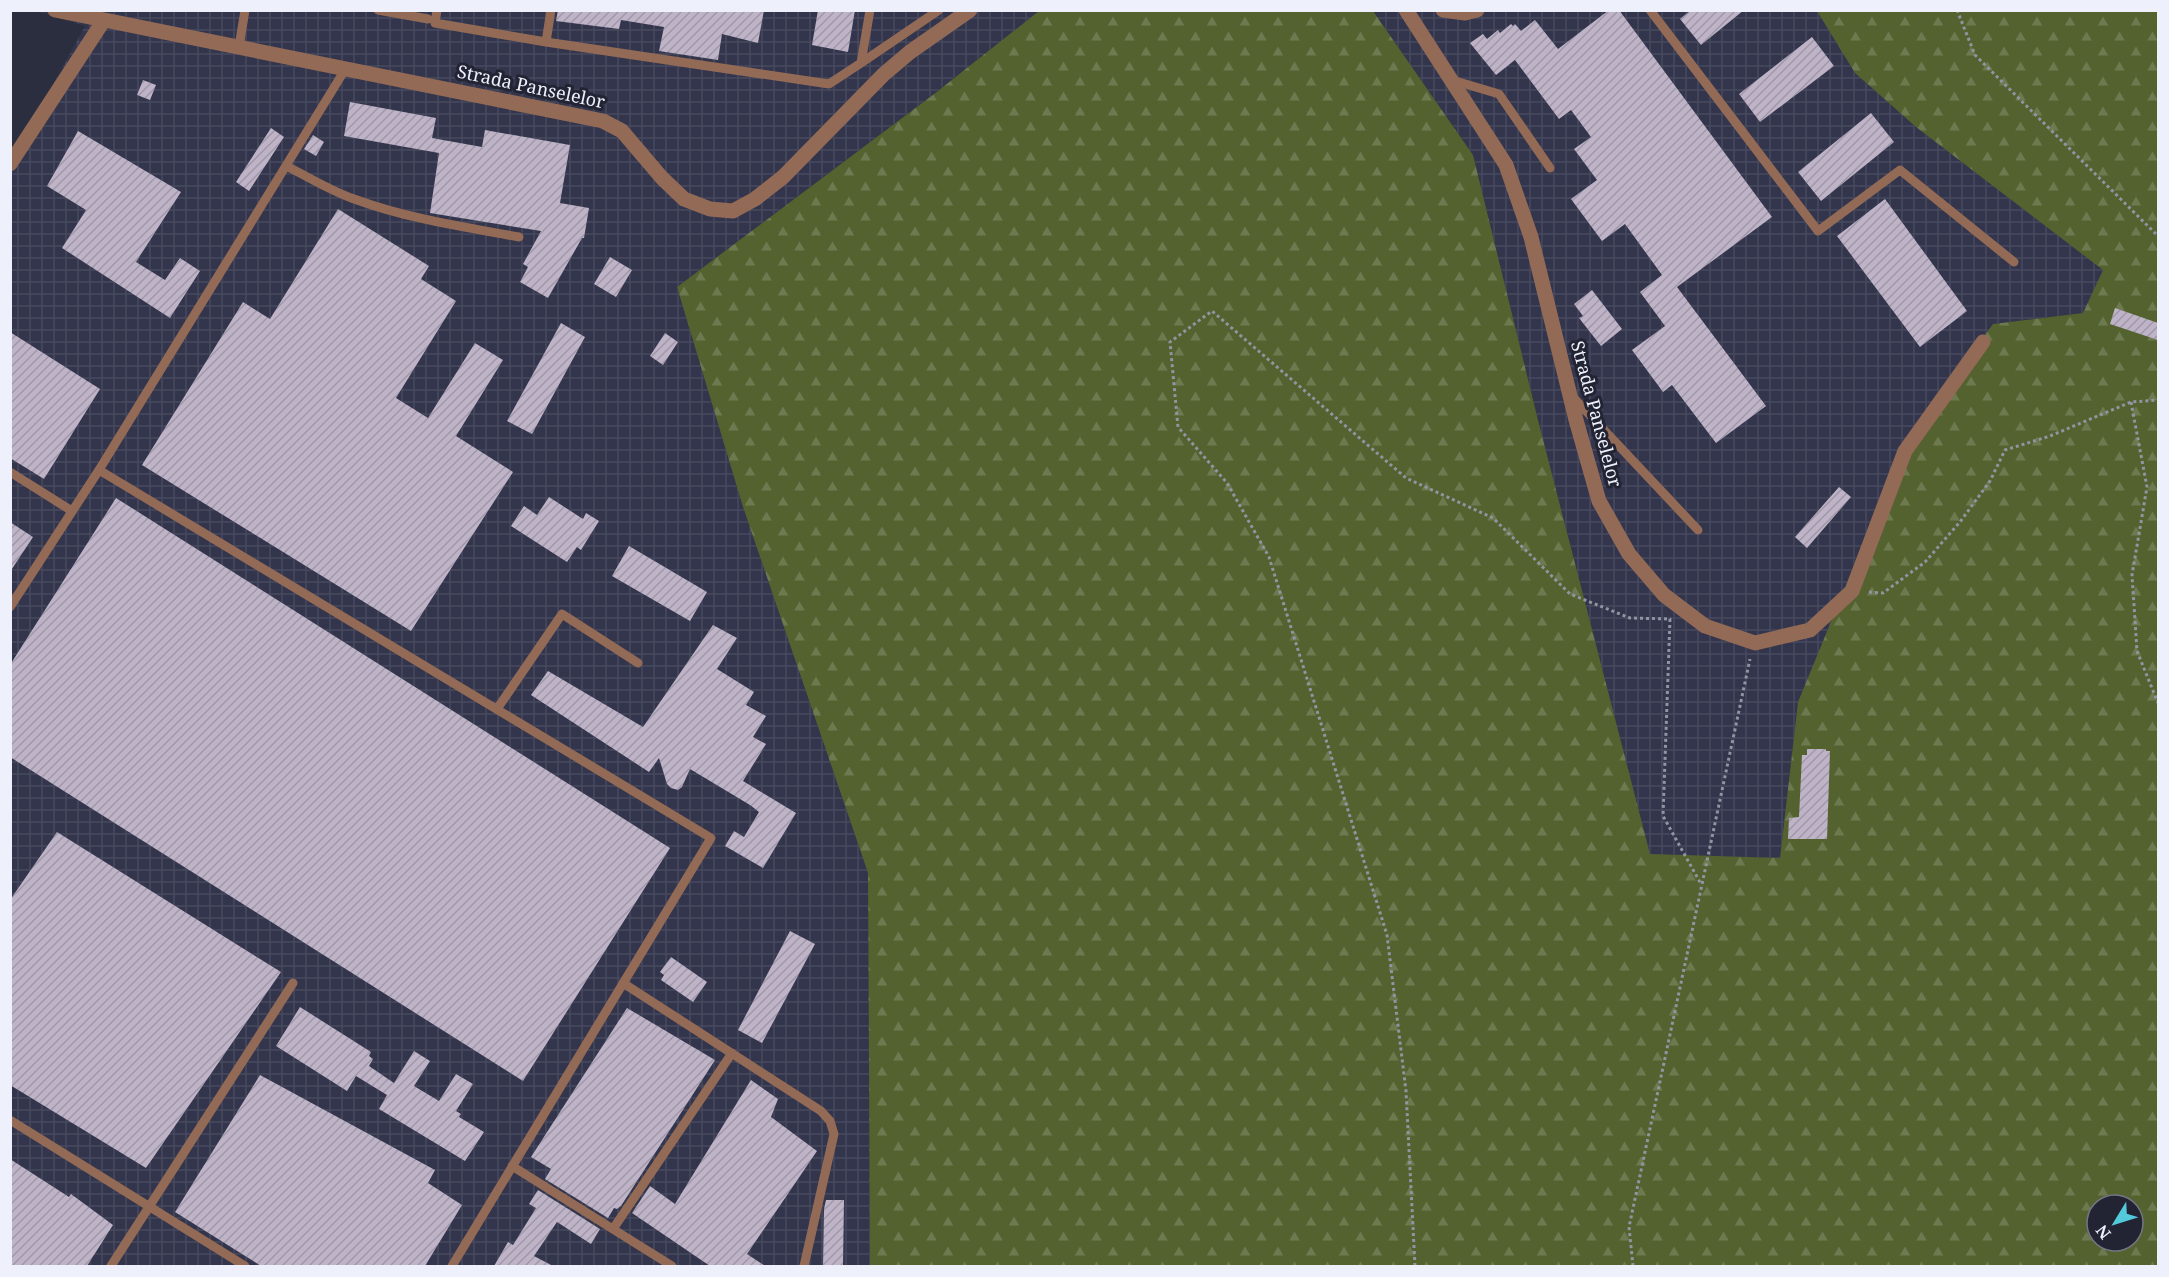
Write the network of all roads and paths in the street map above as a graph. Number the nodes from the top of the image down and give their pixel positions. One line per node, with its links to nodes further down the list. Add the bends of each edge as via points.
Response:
1 (55, 10): 15 (street, Strada Panselelor)
2 (245, 10): 17 (lane)
3 (378, 10): 14 (lane)
4 (437, 10): 16 (lane, via 435,23)
5 (551, 10): 16 (lane)
6 (870, 10): 18 (lane)
7 (939, 10): 18 (lane)
8 (970, 10): 19 (street, Strada Panselelor, via 884,74 783,177 733,211 710,209 684,199 622,131 603,121)
9 (1406, 10): 20 (street, Strada Panselelor)
10 (1443, 10): 11 (street)
11 (1477, 10)
12 (1650, 10): 26 (lane, via 1818,231 1900,170)
13 (1957, 10): 24 (path, via 1975,55)
14 (428, 19)
15 (104, 20): 17 (street, Strada Panselelor); 21 (street)
16 (546, 42): 18 (lane, via 829,84)
17 (239, 47): 19 (street, Strada Panselelor)
18 (861, 63)
19 (346, 68): 22 (lane)
20 (1451, 79): 23 (lane, via 1499,94); 28 (street, Strada Panselelor, via 1506,165 1531,237)
21 (10, 164)
22 (286, 166): 25 (lane, via 354,200 383,209); 31 (lane)
23 (1550, 168)
24 (2158, 236)
25 (519, 237)
26 (2014, 262)
27 (1983, 342): 35 (street, via 1905,451)
28 (1570, 394): 34 (lane); 37 (street, Strada Panselelor, via 1599,501 1629,554 1664,595 1705,626)
29 (2158, 400): 30 (path)
30 (2132, 402): 35 (path, via 2005,450 1990,481 1925,562 1883,593); 39 (path, via 2147,487 2133,575 2137,651)
31 (99, 470): 33 (lane); 40 (lane)
32 (10, 472): 33 (lane)
33 (72, 511): 36 (lane)
34 (1698, 530)
35 (1852, 591): 37 (street, via 1810,630)
36 (10, 607)
37 (1755, 643): 41 (path)
38 (638, 663): 40 (lane, via 562,614)
39 (2158, 703)
40 (497, 709): 43 (lane, via 711,838)
41 (1701, 884): 54 (path, via 1663,816 1670,619 1630,618 1570,594 1493,518 1406,478 1212,311 1170,342 1178,427 1227,483 1269,557 1387,935 1406,1091); 55 (path, via 1629,1227)
42 (293, 983): 47 (lane)
43 (623, 983): 44 (lane); 46 (lane)
44 (732, 1053): 48 (lane); 53 (lane, via 821,1111 833,1127)
45 (10, 1120): 47 (lane)
46 (512, 1167): 48 (lane); 51 (lane)
47 (149, 1207): 49 (lane); 50 (lane)
48 (613, 1229): 52 (lane)
49 (111, 1266)
50 (245, 1266)
51 (452, 1266)
52 (672, 1266)
53 (804, 1266)
54 (1415, 1266)
55 (1633, 1266)

